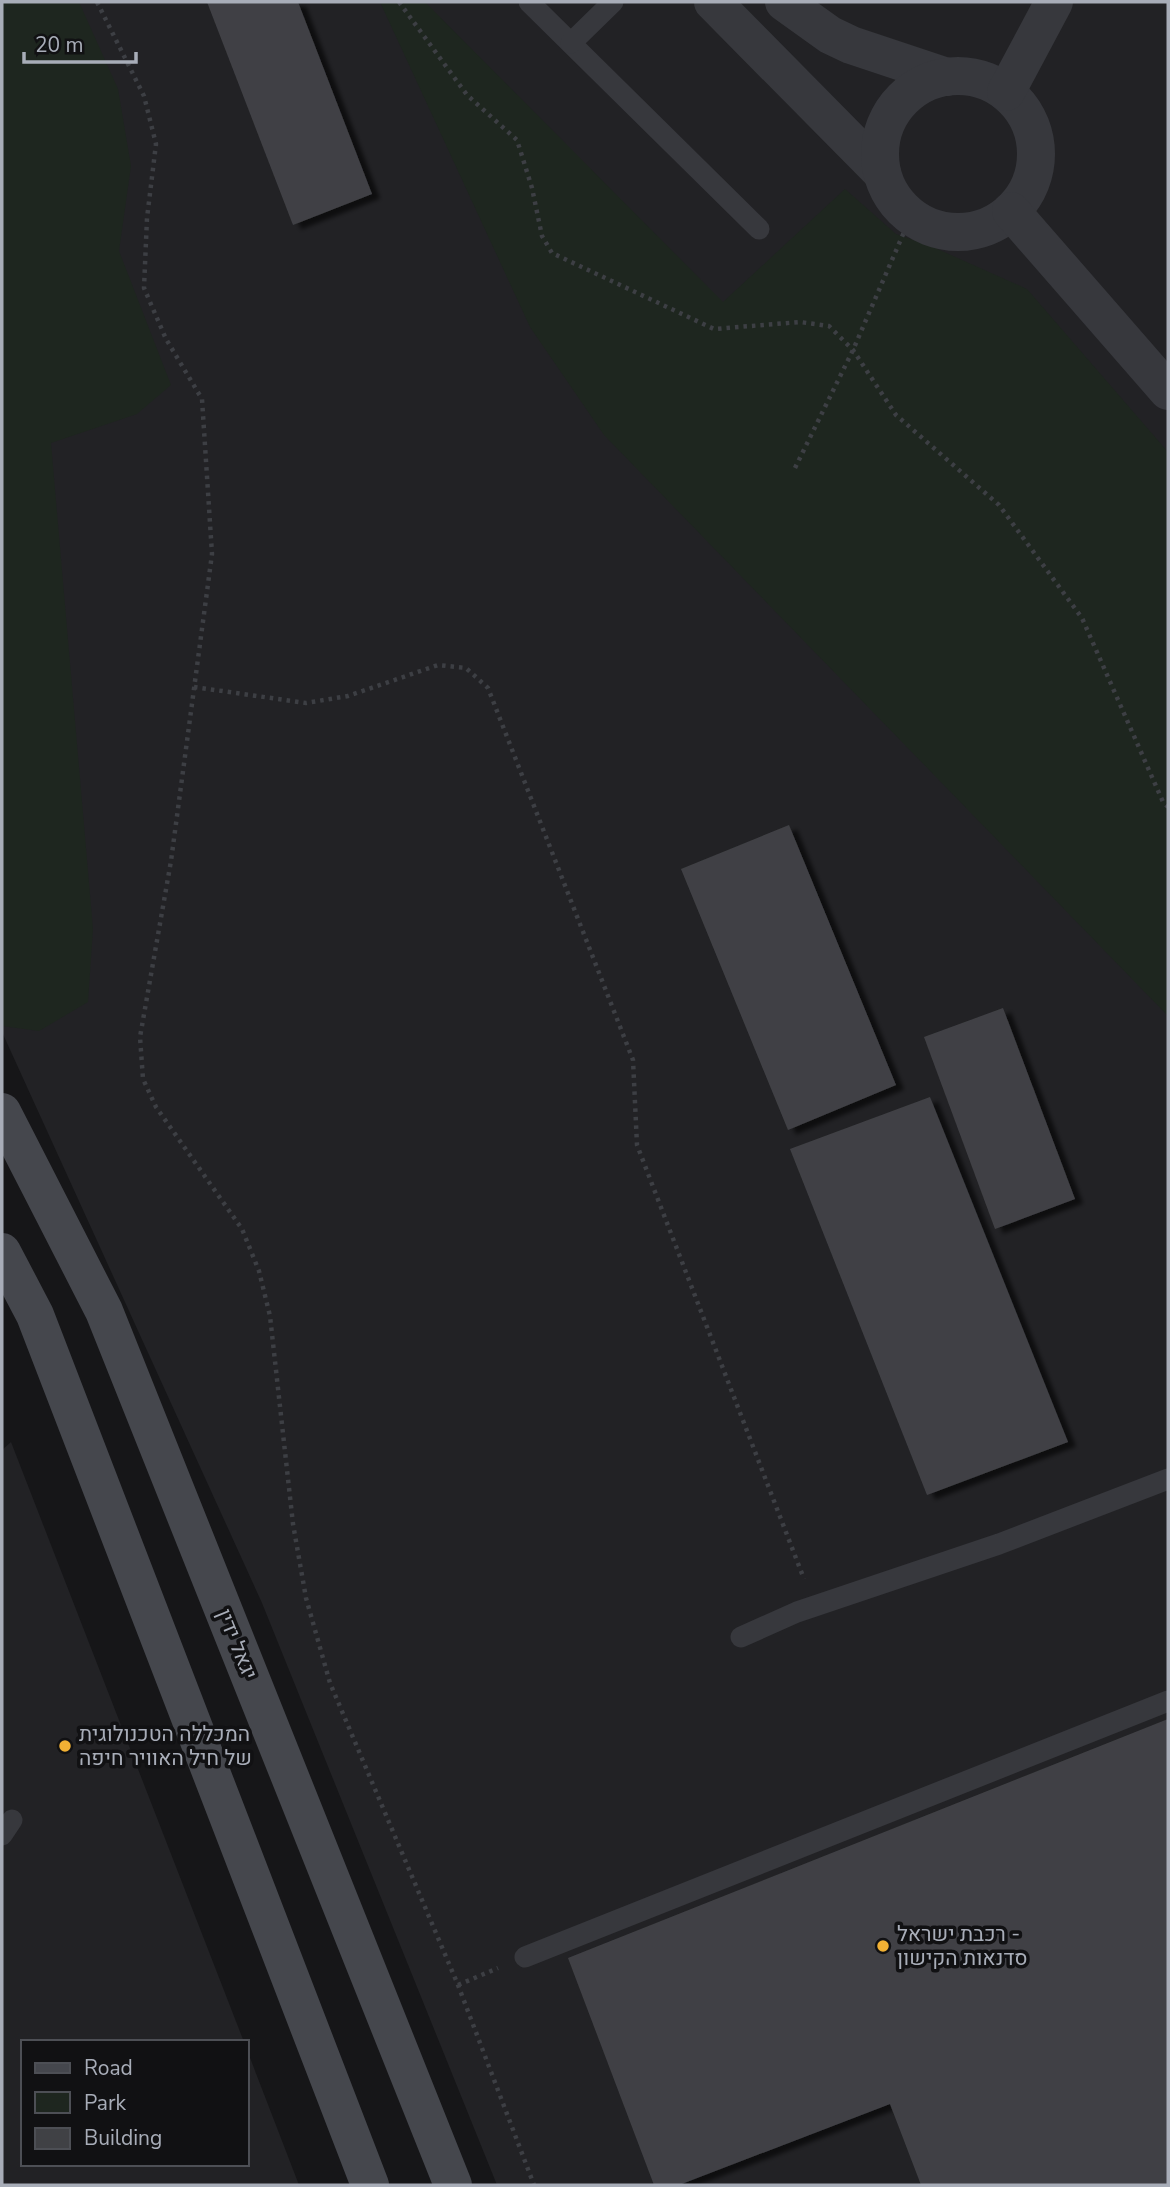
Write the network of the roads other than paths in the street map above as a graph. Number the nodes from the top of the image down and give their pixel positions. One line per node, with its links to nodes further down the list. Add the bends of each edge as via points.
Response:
1 (529, 2): 6 (lane)
2 (613, 2): 6 (lane)
3 (713, 2): 9 (street)
4 (784, 2): 7 (street, via 830,36)
5 (1054, 2): 8 (street)
6 (571, 43): 11 (lane)
7 (947, 77): 8 (street, via 983,80); 9 (street, via 924,84 896,107 881,141)
8 (1006, 92): 10 (street, via 1028,120 1036,155 1027,190)
9 (882, 173): 10 (street, via 894,199 933,228 957,232 992,225)
10 (1011, 211): 12 (street)
11 (758, 229)
12 (1168, 391)
13 (2, 1112): 20 (main road, יגאל ידין, via 104,1311)
14 (2, 1252): 19 (main road, via 35,1315)
15 (1168, 1479): 16 (lane, via 999,1544 814,1606)
16 (741, 1637)
17 (1168, 1701): 18 (lane)
18 (525, 1957)
19 (370, 2185)
20 (453, 2185)

